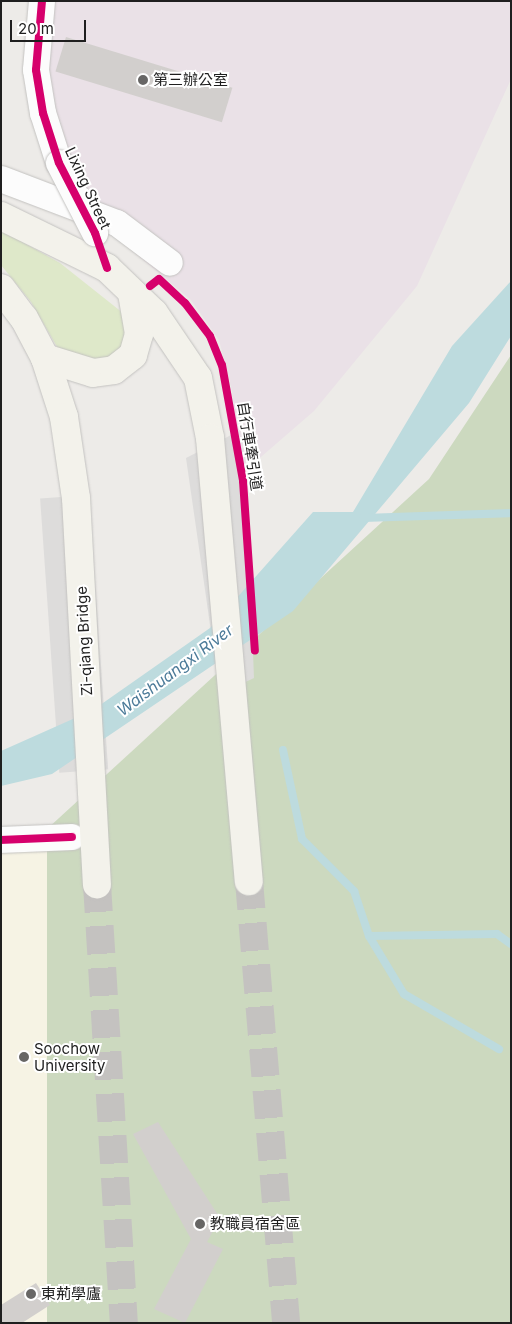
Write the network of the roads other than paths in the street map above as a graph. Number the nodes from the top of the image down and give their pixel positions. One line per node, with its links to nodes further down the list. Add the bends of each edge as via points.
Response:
1 (42, 1): 5 (street, Lixing Street, bridge, via 36,70 43,113 58,163 95,233)
2 (1, 178): 4 (street, via 117,223)
3 (1, 216): 5 (main road)
4 (170, 263)
5 (107, 268): 7 (main road)
6 (1, 288): 8 (main road, Zi-qiang Bridge, via 24,318)
7 (132, 293): 8 (main road, via 139,334 133,354 114,370 93,373); 11 (main road, via 154,313 198,378 210,438)
8 (45, 358): 12 (main road, Zi-qiang Bridge, via 64,417 76,498)
9 (72, 837): 10 (street)
10 (1, 840)
11 (248, 881)
12 (96, 884)

